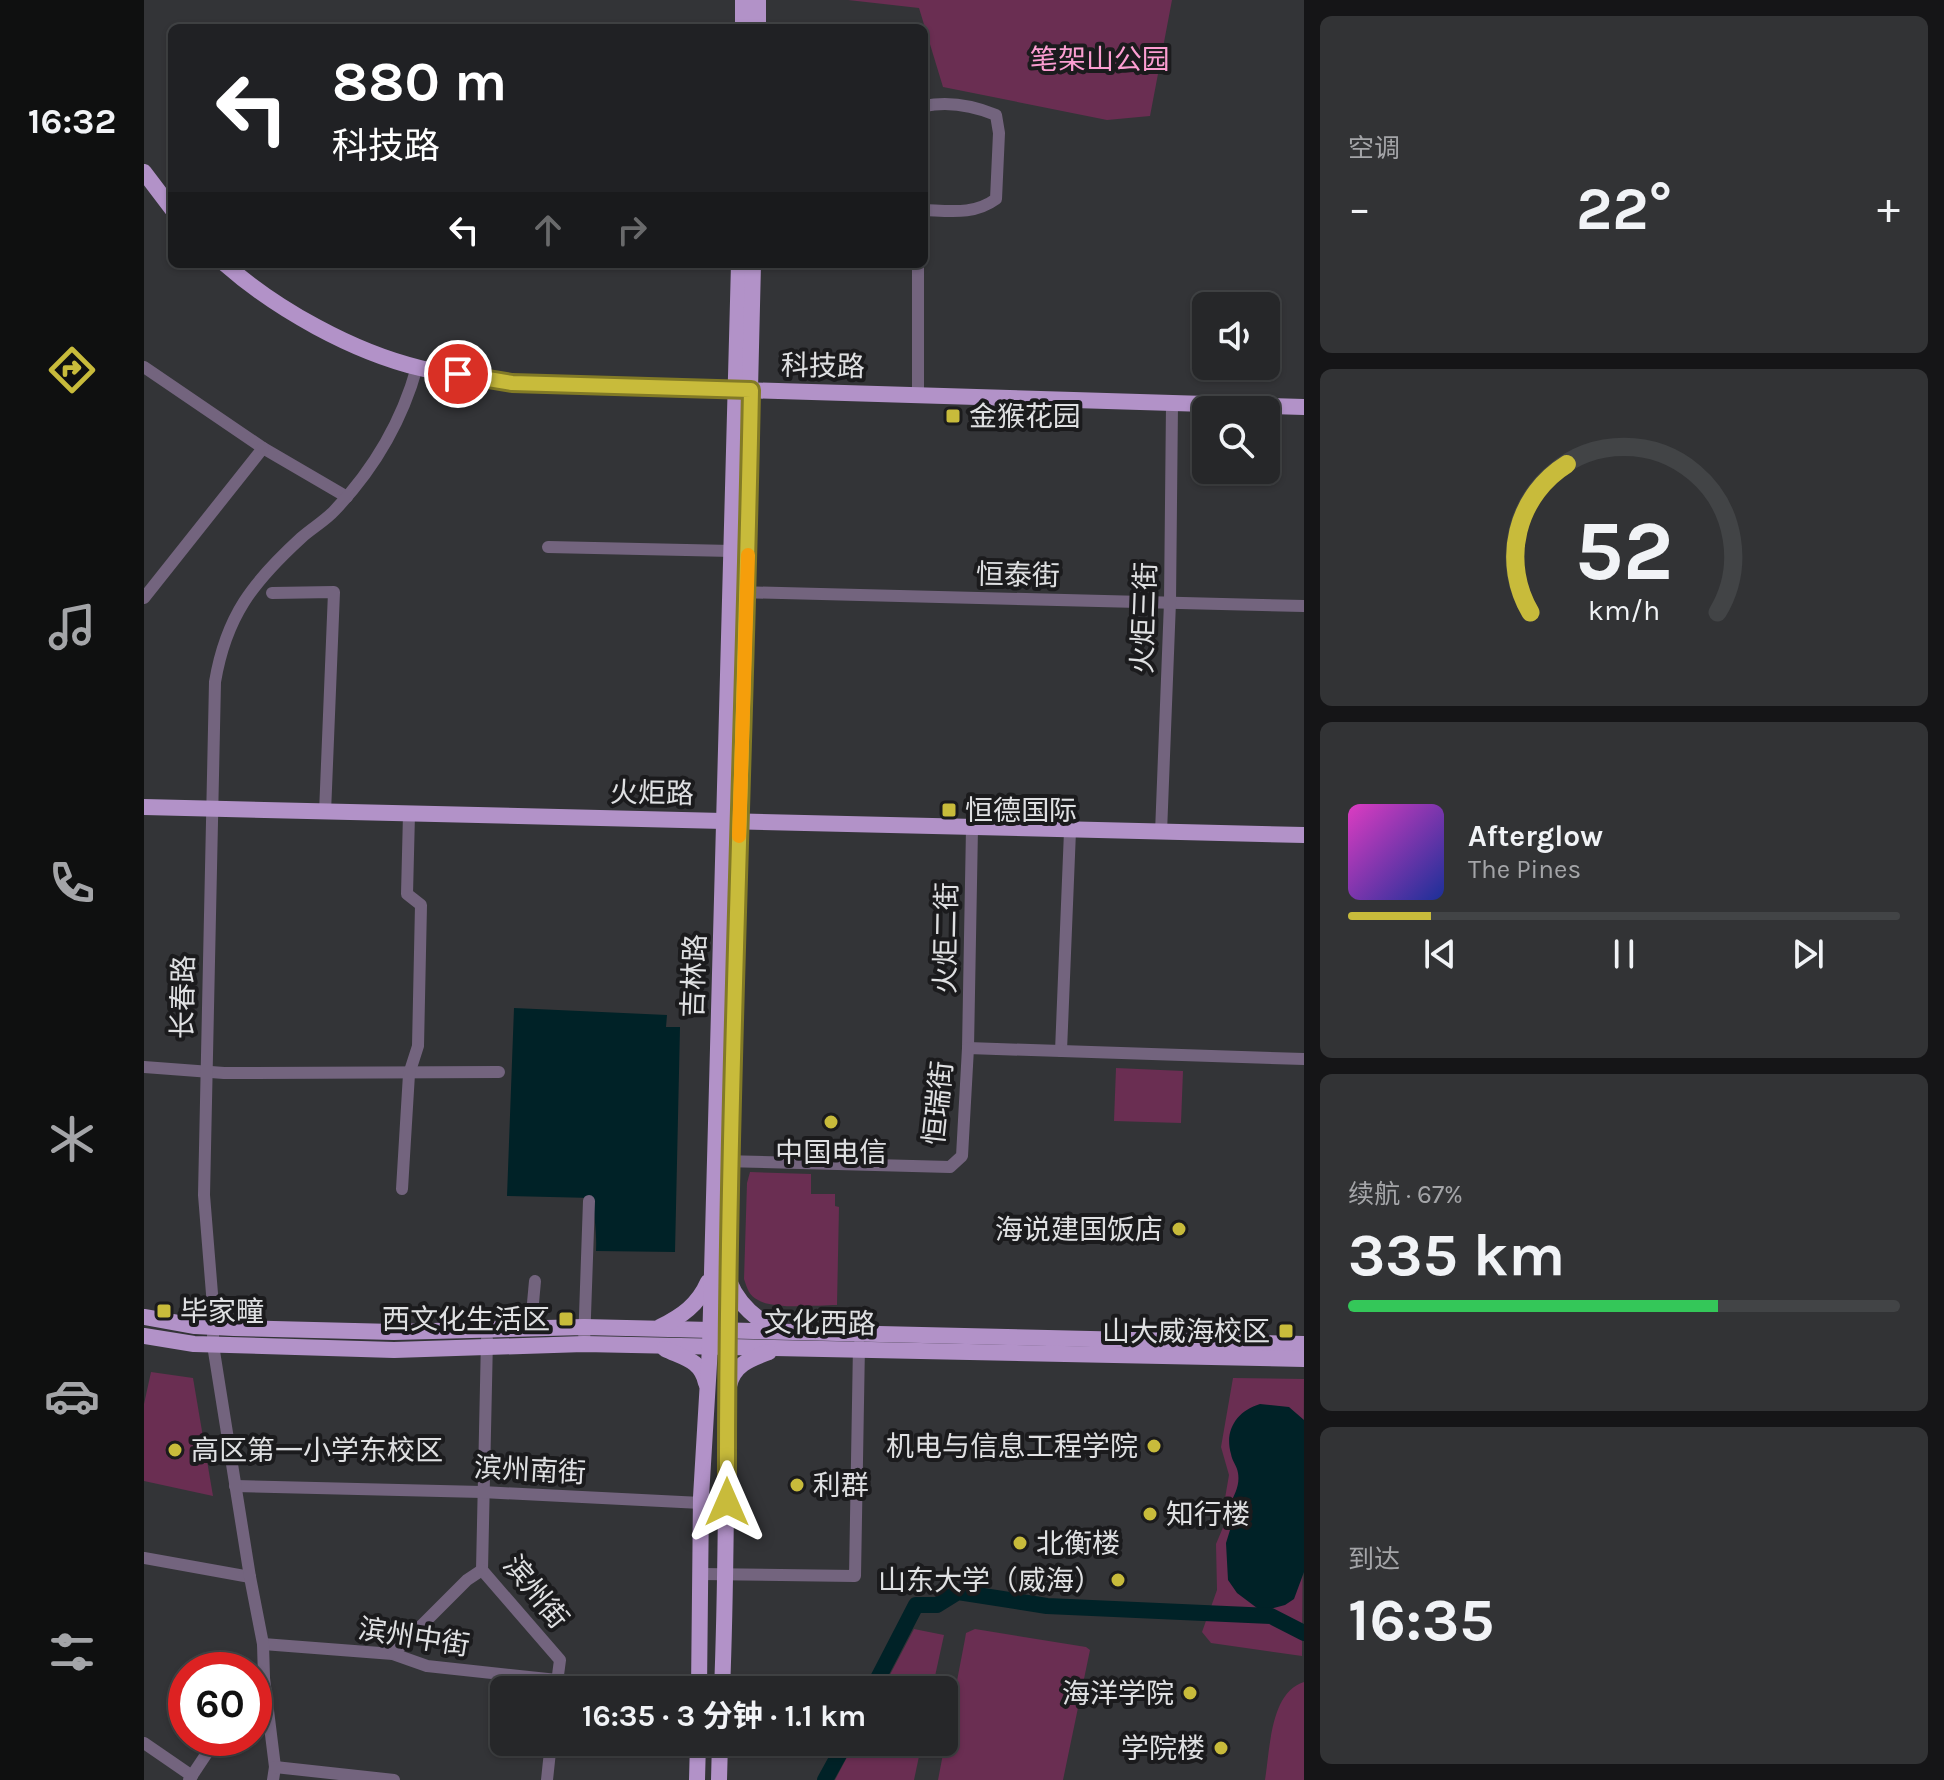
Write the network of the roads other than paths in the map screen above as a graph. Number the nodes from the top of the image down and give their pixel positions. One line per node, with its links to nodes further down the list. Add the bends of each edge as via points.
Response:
1 (743, 0): 3 (main road)
2 (758, 0): 4 (main road)
3 (743, 24)
4 (758, 24)
5 (928, 105): 8 (street, via 945,102 996,115 999,133 996,199 967,212)
6 (144, 172): 7 (main road)
7 (168, 204)
8 (928, 210)
9 (231, 268): 14 (main road, 科技路, via 300,318)
10 (739, 268): 15 (main road, 吉林路)
11 (753, 268): 15 (main road, 吉林路)
12 (918, 268): 16 (street)
13 (144, 367): 19 (street)
14 (417, 367): 15 (main road, 科技路, via 512,383); 20 (street, 长春路, via 395,427)
15 (743, 390): 16 (main road, 科技路); 22 (main road, 吉林路); 23 (main road, 吉林路)
16 (918, 395): 17 (main road, 科技路)
17 (1172, 404): 18 (main road, 科技路); 26 (street, 火炬三街)
18 (1304, 407)
19 (263, 448): 20 (street); 25 (street)
20 (347, 497): 29 (street, 长春路, via 261,576 229,628 215,682)
21 (548, 547): 22 (street)
22 (732, 551): 23 (main road, 吉林路)
23 (739, 592): 26 (street, 恒泰街); 32 (main road, 吉林路)
24 (272, 593): 30 (street, via 334,592)
25 (144, 598)
26 (1170, 602): 27 (street, 恒泰街); 35 (street, 火炬三街)
27 (1304, 606)
28 (144, 807): 29 (main road, 火炬路)
29 (211, 810): 30 (main road, 火炬路); 41 (street, 长春路)
30 (325, 813): 31 (main road, 火炬路)
31 (409, 814): 32 (main road, 火炬路); 43 (street, via 407,894 421,905 418,1046)
32 (732, 820): 33 (main road, 火炬路); 44 (main road, 吉林路)
33 (972, 828): 34 (main road, 火炬路); 37 (street, 火炬二街)
34 (1070, 831): 35 (main road, 火炬路); 38 (street)
35 (1161, 833): 36 (main road, 火炬路)
36 (1304, 835)
37 (968, 1048): 38 (street, 恒瑞街); 44 (street, 恒瑞街, via 962,1156 950,1167)
38 (1061, 1051): 39 (street, 恒瑞街)
39 (1304, 1059)
40 (144, 1067): 41 (street)
41 (205, 1070): 43 (street); 51 (street, 长春路, via 204,1195)
42 (499, 1072): 43 (street)
43 (409, 1074): 45 (street)
44 (723, 1161): 47 (main road, 吉林路)
45 (402, 1189)
46 (589, 1201): 54 (street)
47 (720, 1275): 55 (main road, via 693,1307); 56 (main road, 吉林路); 57 (main road)
48 (535, 1281): 49 (street)
49 (532, 1314)
50 (144, 1317): 51 (main road, 文化西路)
51 (214, 1327): 52 (main road, 文化西路); 60 (street, 长春路)
52 (487, 1330): 54 (main road, 文化西路); 61 (street, 滨州街)
53 (144, 1336): 60 (main road, 文化西路)
54 (584, 1336): 55 (main road, 文化西路); 61 (main road, 文化西路)
55 (656, 1337): 56 (main road, 文化西路); 63 (main road, via 703,1370)
56 (718, 1339): 57 (main road, 文化西路); 63 (main road, 吉林路); 64 (main road, 吉林路)
57 (779, 1340): 58 (main road, 文化西路); 64 (main road, via 739,1365)
58 (860, 1341): 59 (main road, 文化西路); 62 (main road, 文化西路); 71 (street, via 855,1576)
59 (1304, 1344)
60 (213, 1345): 61 (main road, 文化西路); 65 (street, 长春路)
61 (487, 1347): 66 (street, 滨州街)
62 (1304, 1359)
63 (707, 1393): 68 (main road, 吉林路)
64 (727, 1396): 67 (main road, 吉林路)
65 (235, 1486): 66 (street, 滨州南街); 73 (street, 长春路)
66 (482, 1492): 68 (street, 滨州南街); 70 (street, 滨州街)
67 (727, 1502): 68 (street, 滨州南街); 71 (main road, 吉林路)
68 (701, 1503): 72 (main road, 吉林路)
69 (144, 1558): 73 (street)
70 (482, 1570): 76 (street); 78 (street, 滨州街, via 560,1660)
71 (727, 1573): 72 (street); 80 (main road, 吉林路)
72 (701, 1574): 79 (main road, 吉林路)
73 (250, 1577): 74 (street, 长春路)
74 (263, 1644): 75 (street, 长春路); 76 (street, 滨州中街)
75 (262, 1652)
76 (393, 1654): 77 (street, 滨州中街, via 427,1666)
77 (495, 1676)
78 (558, 1676)
79 (699, 1676)
80 (723, 1676)
81 (144, 1743): 87 (street)
82 (205, 1756): 87 (street)
83 (550, 1756): 89 (street)
84 (698, 1756): 90 (main road)
85 (720, 1756): 91 (main road)
86 (274, 1774): 88 (street)
87 (191, 1778)
88 (394, 1780)
89 (547, 1780)
90 (697, 1780)
91 (719, 1780)

